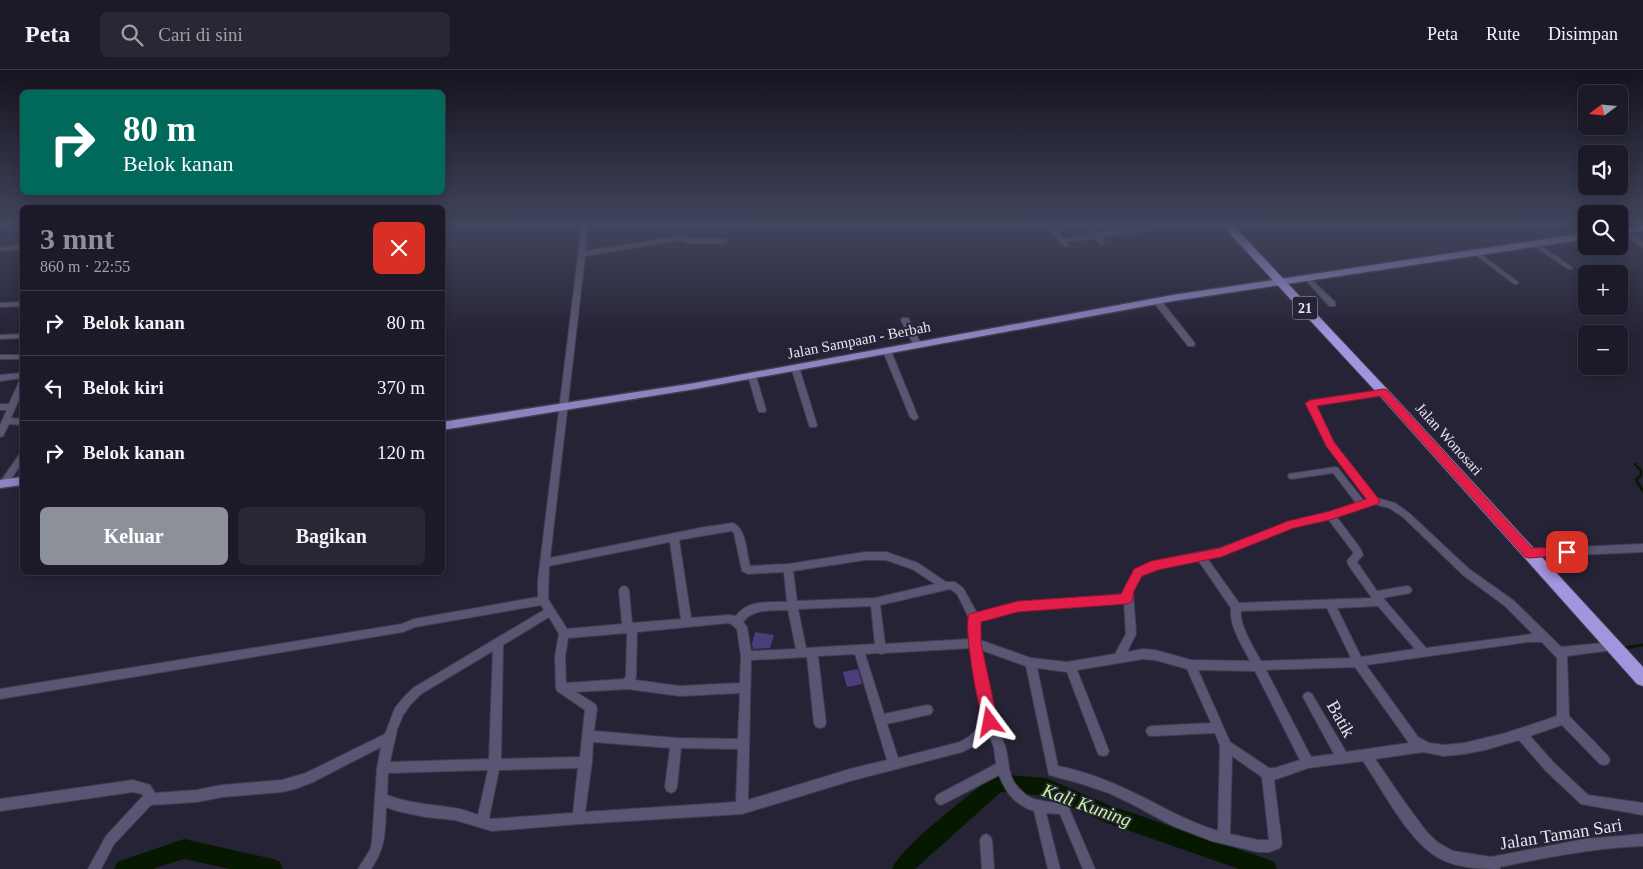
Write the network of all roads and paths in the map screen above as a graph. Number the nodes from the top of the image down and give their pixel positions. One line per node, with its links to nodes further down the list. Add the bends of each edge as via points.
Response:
1 (581, 261): 30 (street)
2 (1262, 261): 8 (highway, Jalan Wonosari / 21)
3 (1412, 261): 7 (main road, Jalan Sampaan - Berbah)
4 (1487, 261): 9 (street)
5 (1560, 261): 6 (street)
6 (1570, 268)
7 (1306, 277): 8 (main road, Jalan Sampaan - Berbah); 12 (street)
8 (1280, 280): 10 (main road, Jalan Sampaan - Berbah); 27 (highway, Jalan Wonosari / 21)
9 (1516, 283)
10 (1157, 301): 17 (main road, Jalan Sampaan - Berbah); 18 (street)
11 (20, 304): 13 (street)
12 (1332, 304)
13 (0, 305)
14 (905, 320): 17 (street)
15 (20, 336): 16 (street)
16 (0, 337)
17 (917, 344): 19 (main road, Jalan Sampaan - Berbah)
18 (1192, 344)
19 (887, 351): 22 (main road, Jalan Sampaan - Berbah); 32 (street)
20 (0, 357): 21 (street)
21 (20, 357)
22 (796, 367): 24 (main road, Jalan Sampaan - Berbah); 35 (street)
23 (20, 376): 25 (street)
24 (752, 376): 30 (main road, Jalan Sampaan - Berbah); 31 (street)
25 (0, 378)
26 (20, 391): 28 (street)
27 (1384, 393): 42 (street, via 1311,403 1330,444); 47 (highway, Jalan Wonosari / 21)
28 (16, 404): 29 (street); 33 (street)
29 (0, 407)
30 (564, 409): 36 (main road, Jalan Sampaan - Berbah); 49 (street)
31 (762, 410)
32 (914, 418)
33 (6, 421): 34 (street); 37 (street)
34 (20, 422)
35 (813, 424)
36 (445, 426)
37 (0, 434)
38 (20, 460): 41 (street)
39 (1292, 476): 43 (street, via 1335,470)
40 (20, 481): 41 (main road)
41 (2, 484)
42 (1374, 501): 43 (street); 67 (street, via 1401,510 1466,572 1508,603)
43 (1361, 504): 44 (street)
44 (1330, 515): 48 (street, via 1299,522); 55 (street, via 1358,551 1352,561)
45 (674, 538): 49 (street); 50 (street, via 733,528 738,532 745,568); 63 (street)
46 (1643, 548): 47 (street)
47 (1529, 553): 70 (highway, Jalan Wonosari / 21)
48 (1201, 557): 54 (street, via 1164,563 1138,573); 60 (street)
49 (546, 563): 56 (street)
50 (788, 568): 51 (street, via 865,556 886,556 915,566); 58 (street)
51 (945, 586): 57 (street); 62 (street, via 952,584 960,591)
52 (624, 590): 65 (street)
53 (1407, 590): 55 (street)
54 (1127, 598): 62 (street, via 1018,607); 77 (street, via 1130,634)
55 (1377, 598): 59 (street); 75 (street)
56 (543, 600): 61 (street); 87 (street, via 414,623 403,628)
57 (875, 602): 58 (street); 71 (street)
58 (792, 604): 64 (street, via 758,607 744,613); 74 (street)
59 (1330, 604): 60 (street); 78 (street)
60 (1236, 607): 81 (street, via 1235,615)
61 (550, 611): 66 (street); 68 (street)
62 (974, 618): 69 (street)
63 (686, 621): 64 (street, via 728,618); 65 (street)
64 (737, 623): 76 (street, via 742,628)
65 (629, 628): 66 (street); 84 (street)
66 (564, 634): 85 (street, via 560,657)
67 (1545, 638): 73 (street); 75 (street)
68 (498, 643): 98 (street, via 409,698 399,711); 109 (street)
69 (975, 643): 71 (street); 79 (street); 92 (street)
70 (1615, 648): 73 (street); 83 (highway, Jalan Wonosari / 21)
71 (881, 650): 72 (street)
72 (858, 651): 74 (street); 91 (street)
73 (1559, 652): 90 (street, via 1562,660)
74 (807, 653): 76 (street); 93 (street)
75 (1424, 654): 78 (street)
76 (746, 656): 86 (street)
77 (1119, 657): 80 (street, via 1155,655); 82 (street)
78 (1358, 662): 81 (street); 102 (street)
79 (1031, 663): 82 (street); 124 (street, via 1052,770 1125,794 1192,829)
80 (1191, 665): 81 (street); 94 (street)
81 (1256, 666): 108 (street)
82 (1071, 667): 103 (street)
83 (1643, 679)
84 (628, 684): 85 (street); 86 (street, via 680,691)
85 (561, 688): 97 (street, via 591,708)
86 (746, 688): 100 (street)
87 (0, 694)
88 (1308, 697): 105 (street, Batik)
89 (927, 710): 91 (street)
90 (1563, 718): 96 (street); 106 (street)
91 (880, 720): 110 (street)
92 (990, 722): 110 (street, via 969,744); 112 (street, via 996,732)
93 (820, 723)
94 (1219, 728): 95 (street); 101 (street)
95 (1152, 731)
96 (1520, 733): 102 (street, via 1482,746 1454,750); 121 (street, Jalan Taman Sari, via 1585,800)
97 (588, 736): 99 (street); 107 (street)
98 (388, 737): 111 (street); 115 (street, via 295,783)
99 (676, 743): 100 (street); 114 (street)
100 (744, 744): 120 (street)
101 (1226, 746): 113 (street); 124 (street)
102 (1421, 747): 104 (street)
103 (1103, 751)
104 (1367, 757): 105 (street); 127 (street, via 1432,846 1447,855)
105 (1343, 758): 108 (street)
106 (1604, 760)
107 (586, 762): 109 (street); 122 (street)
108 (1308, 762): 113 (street)
109 (495, 763): 111 (street); 123 (street)
110 (894, 764): 120 (street)
111 (383, 768): 116 (street)
112 (1003, 770): 117 (street); 119 (street, via 1011,789 1021,799)
113 (1267, 774): 124 (street, via 1276,844 1268,848)
114 (671, 787)
115 (148, 799): 118 (street, via 150,793 146,789 133,786); 128 (street, via 110,840)
116 (381, 799): 123 (street); 129 (street, via 375,853)
117 (941, 799)
118 (0, 805)
119 (1039, 807): 131 (street); 132 (street, via 1060,808 1066,814)
120 (742, 808): 122 (street)
121 (1643, 809)
122 (579, 818): 123 (street, via 492,825)
123 (482, 822)
124 (1224, 838)
125 (986, 840): 130 (street)
126 (1643, 840): 127 (street, Jalan Taman Sari, via 1562,848)
127 (1493, 866)
128 (94, 869)
129 (364, 869)
130 (988, 869)
131 (1054, 869)
132 (1089, 869)

